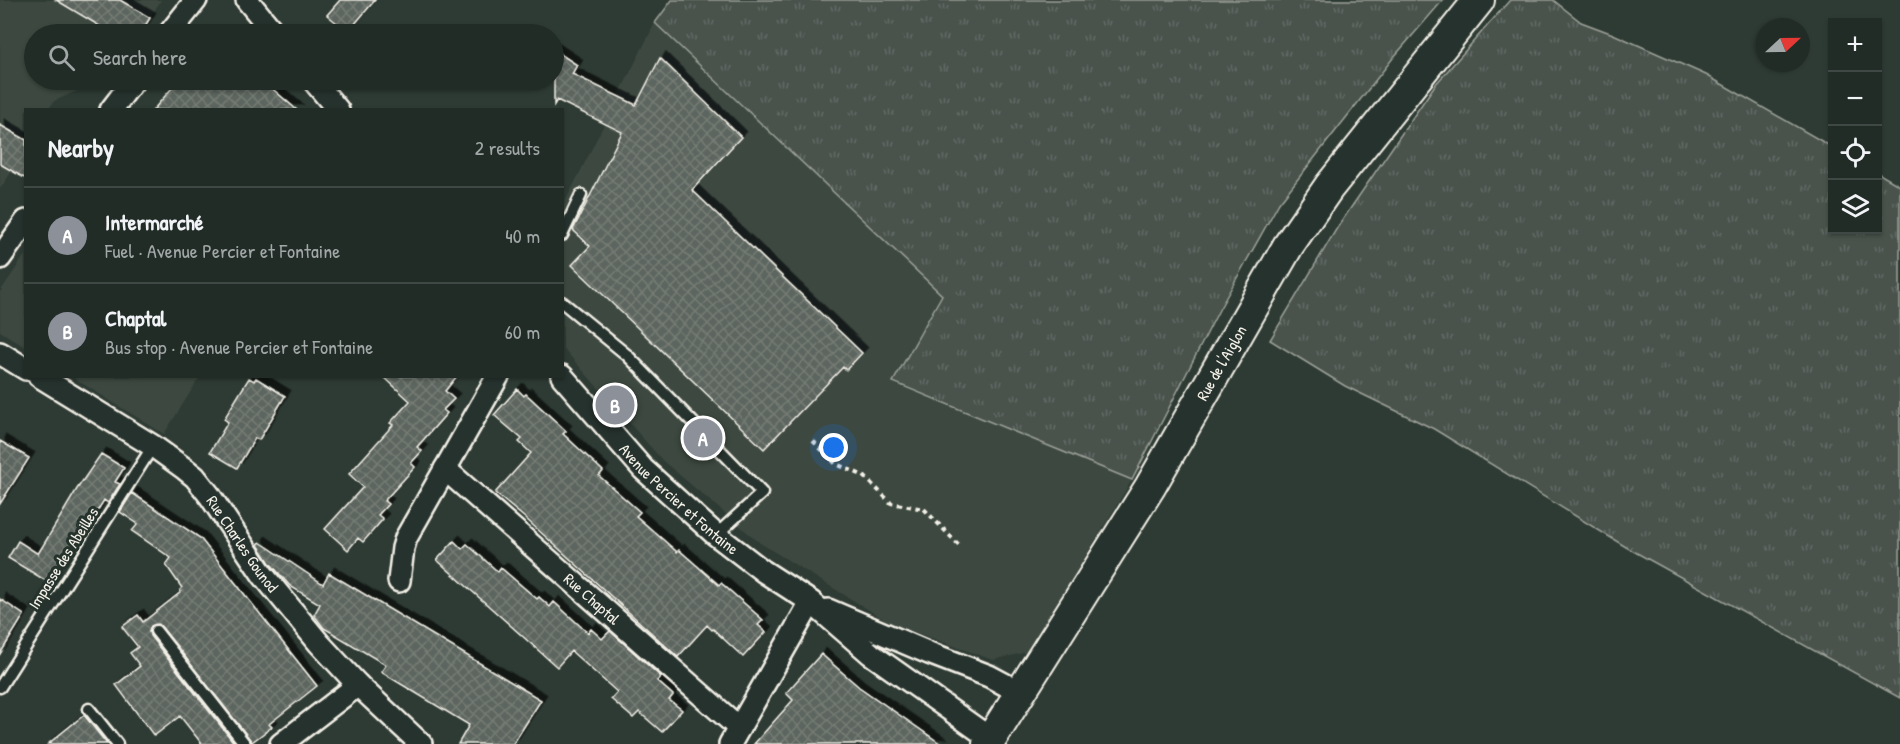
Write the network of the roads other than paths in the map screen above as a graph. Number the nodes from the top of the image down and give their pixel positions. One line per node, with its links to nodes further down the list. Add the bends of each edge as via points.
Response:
1 (196, 0): 4 (street)
2 (247, 0): 5 (street)
3 (1479, 0): 28 (main road, Rue de l'Aiglon, via 1329,187 1288,246 1146,495)
4 (177, 24)
5 (267, 24)
6 (126, 90): 8 (street)
7 (321, 90): 9 (street)
8 (113, 108)
9 (336, 108)
10 (581, 195): 12 (lane)
11 (24, 223): 13 (street)
12 (564, 231)
13 (0, 258)
14 (564, 304): 22 (lane, via 627,355 762,493)
15 (0, 353): 16 (street)
16 (24, 368)
17 (42, 378): 20 (street, Rue Charles Gounod)
18 (497, 378): 21 (street)
19 (564, 378): 22 (street, Avenue Percier et Fontaine, via 643,469)
20 (153, 446): 26 (street, Rue Charles Gounod, via 202,486 263,575); 27 (lane, Impasse des Abeilles)
21 (445, 469): 23 (street, via 406,538); 30 (street, Rue Chaptal)
22 (716, 535): 24 (street, Avenue Percier et Fontaine)
23 (399, 581)
24 (811, 602): 28 (street, Avenue Percier et Fontaine); 30 (street, Rue Chaptal); 31 (street, Avenue Percier et Fontaine, via 871,654)
25 (156, 631): 33 (lane)
26 (358, 686): 34 (street); 35 (street, Rue Charles Gounod)
27 (0, 687)
28 (1021, 693): 31 (main road, Rue de l'Aiglon)
29 (89, 709): 32 (lane)
30 (734, 736)
31 (989, 742)
32 (117, 744)
33 (245, 744)
34 (281, 744)
35 (421, 744)

